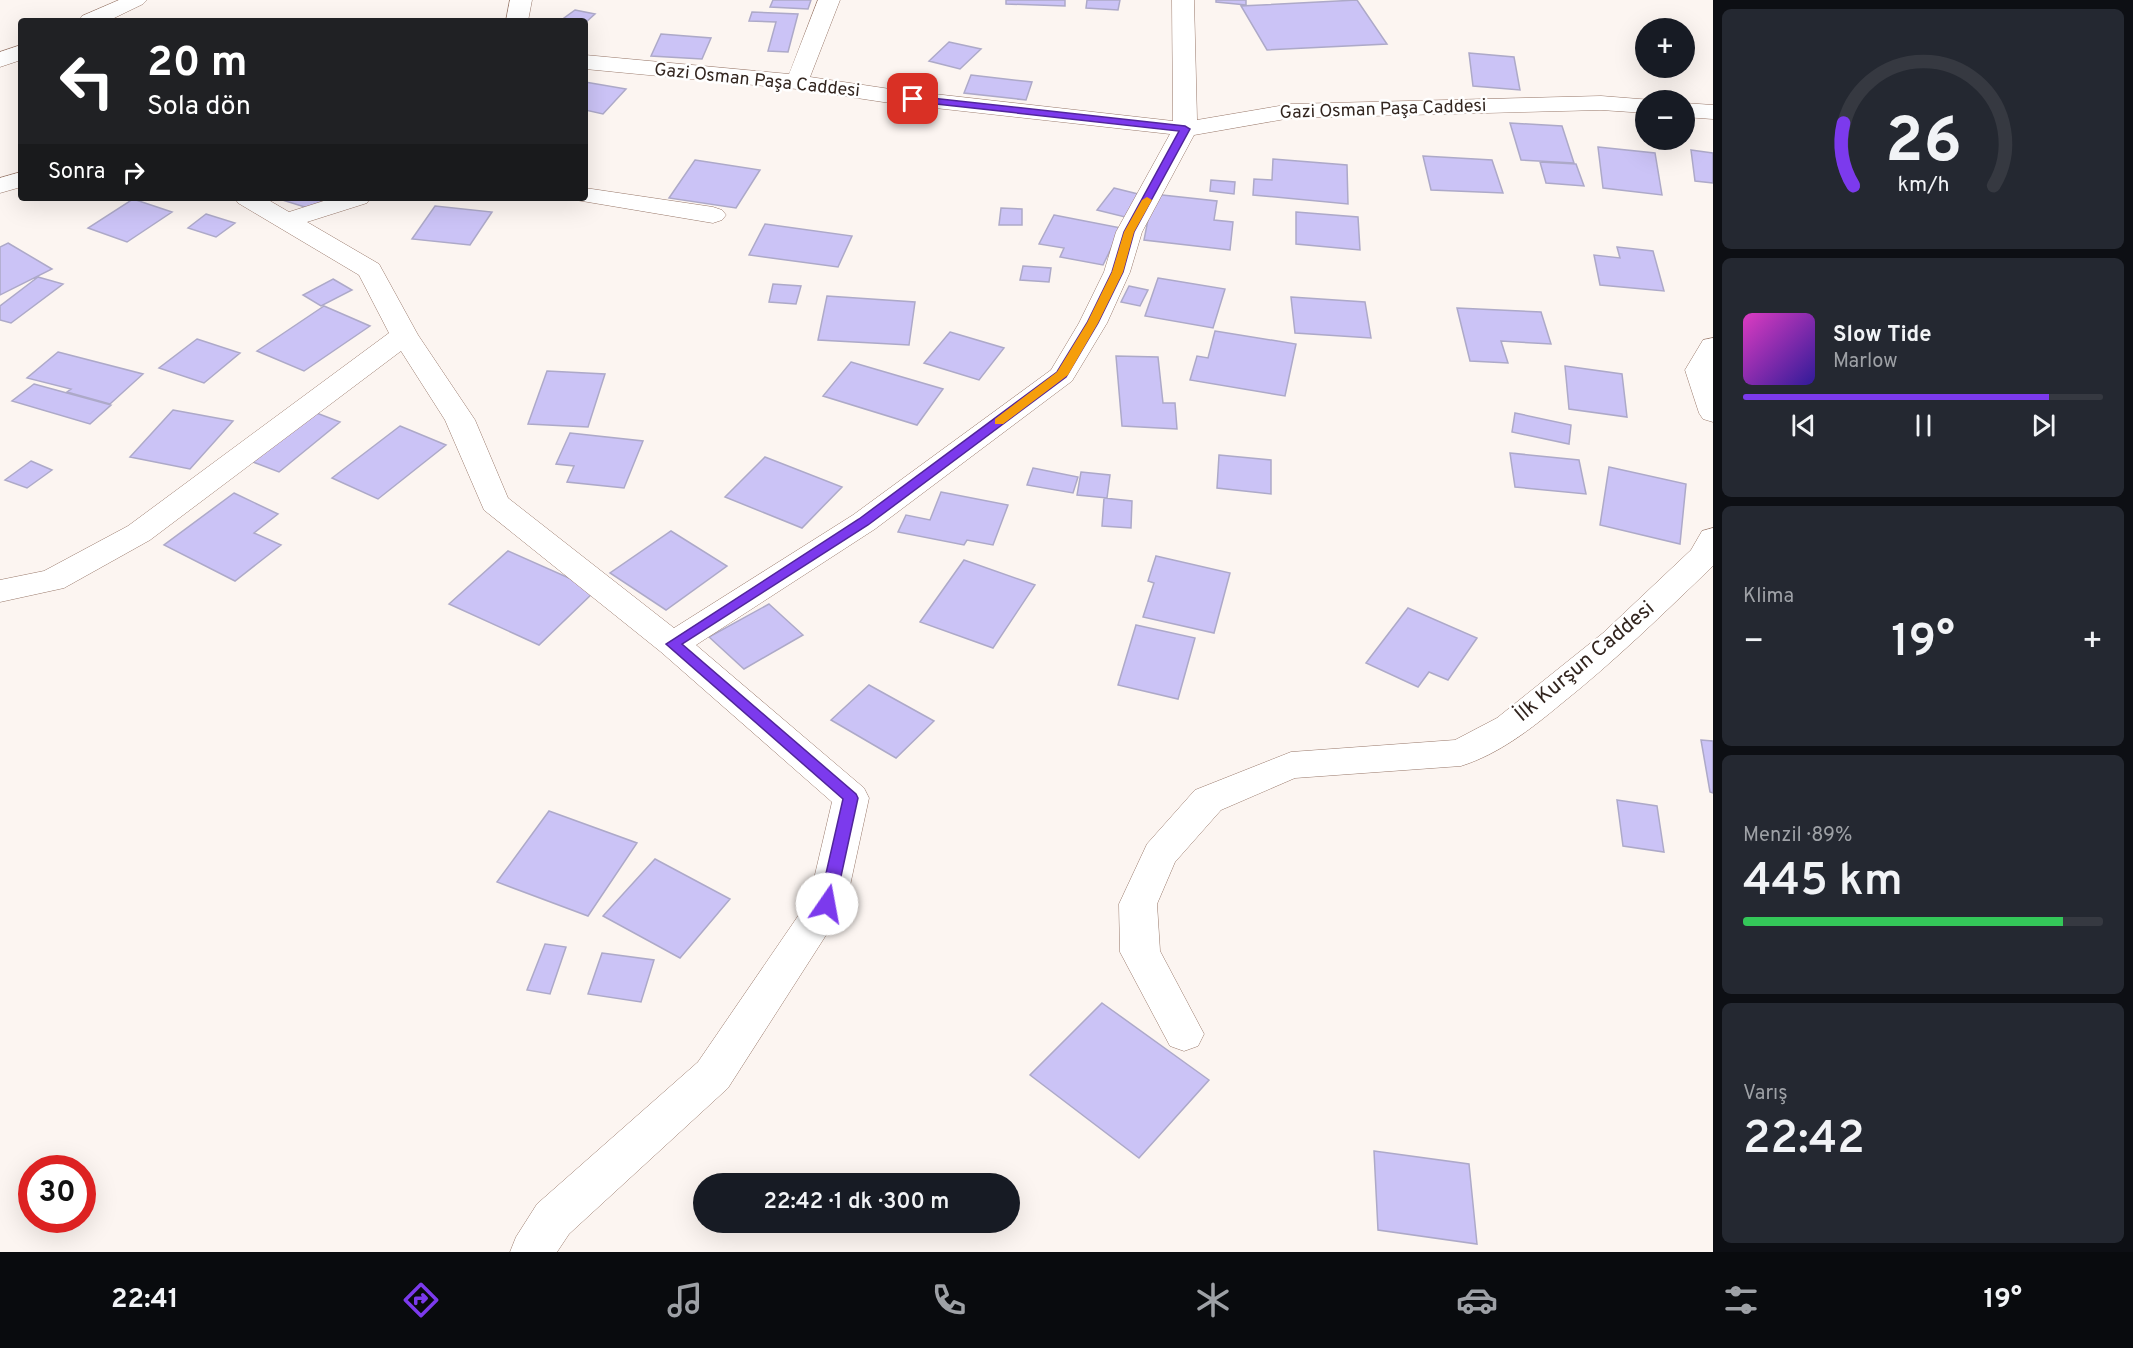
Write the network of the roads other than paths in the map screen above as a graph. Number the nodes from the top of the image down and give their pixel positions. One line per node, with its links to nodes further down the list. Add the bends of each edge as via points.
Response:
1 (136, 0): 5 (street)
2 (521, 0): 6 (street)
3 (829, 0): 10 (street)
4 (1183, 0): 14 (street)
5 (97, 18)
6 (518, 18)
7 (18, 53): 8 (street)
8 (0, 60)
9 (588, 62): 10 (street, Gazi Osman Paşa Caddesi)
10 (797, 82): 14 (street, Gazi Osman Paşa Caddesi)
11 (1635, 105): 14 (street, Gazi Osman Paşa Caddesi, via 1291,111)
12 (1695, 111): 13 (street)
13 (1713, 112)
14 (1185, 129): 27 (street, via 1129,232 1117,272 1093,323 1062,375 864,522)
15 (18, 180): 16 (street)
16 (0, 186)
17 (588, 195): 20 (street)
18 (252, 201): 21 (street)
19 (349, 201): 21 (street)
20 (713, 215)
21 (286, 221): 22 (street, via 370,270)
22 (405, 335): 26 (street, via 139,533 53,580); 27 (street, via 460,420 495,502)
23 (1713, 345): 24 (street, via 1699,370)
24 (1713, 413)
25 (1713, 538): 28 (street, İlk Kurşun Caddesi, via 1704,556 1615,641 1509,727 1461,753 1291,765 1208,800 1160,854 1138,904 1140,952)
26 (0, 591)
27 (673, 644): 29 (street, via 851,798 827,904 713,1075 553,1220)
28 (1184, 1034)
29 (532, 1252)

